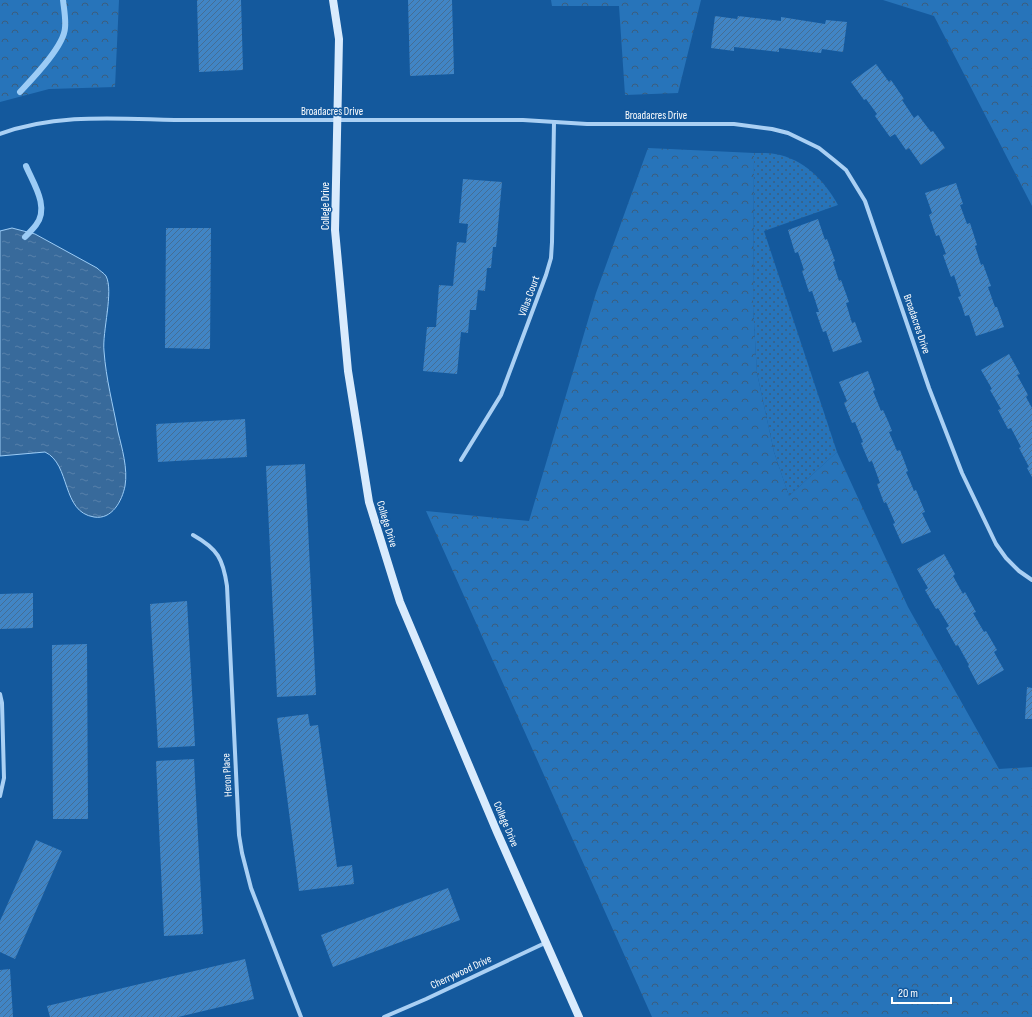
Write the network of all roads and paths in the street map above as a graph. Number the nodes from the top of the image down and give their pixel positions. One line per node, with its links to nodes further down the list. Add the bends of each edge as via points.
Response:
1 (333, 0): 2 (main road, College Drive, via 339,39)
2 (337, 120): 3 (street, Broadacres Drive); 4 (street, Broadacres Drive, via 62,120); 10 (main road, College Drive, via 335,230 348,371 369,502 400,602)
3 (554, 122): 5 (street, Villas Court, via 552,242 546,275 501,395); 7 (street, Broadacres Drive, via 616,125 734,124 772,129 819,148 846,170 865,202 929,388 962,473 996,544 1018,572)
4 (0, 134)
5 (461, 460)
6 (193, 535): 11 (street, Heron Place, via 214,549 224,572 242,854 251,888)
7 (1032, 580)
8 (0, 694): 9 (street, via 4,778)
9 (0, 796)
10 (545, 943): 12 (street, Cherrywood Drive); 13 (main road, College Drive)
11 (301, 1017)
12 (384, 1017)
13 (579, 1017)

